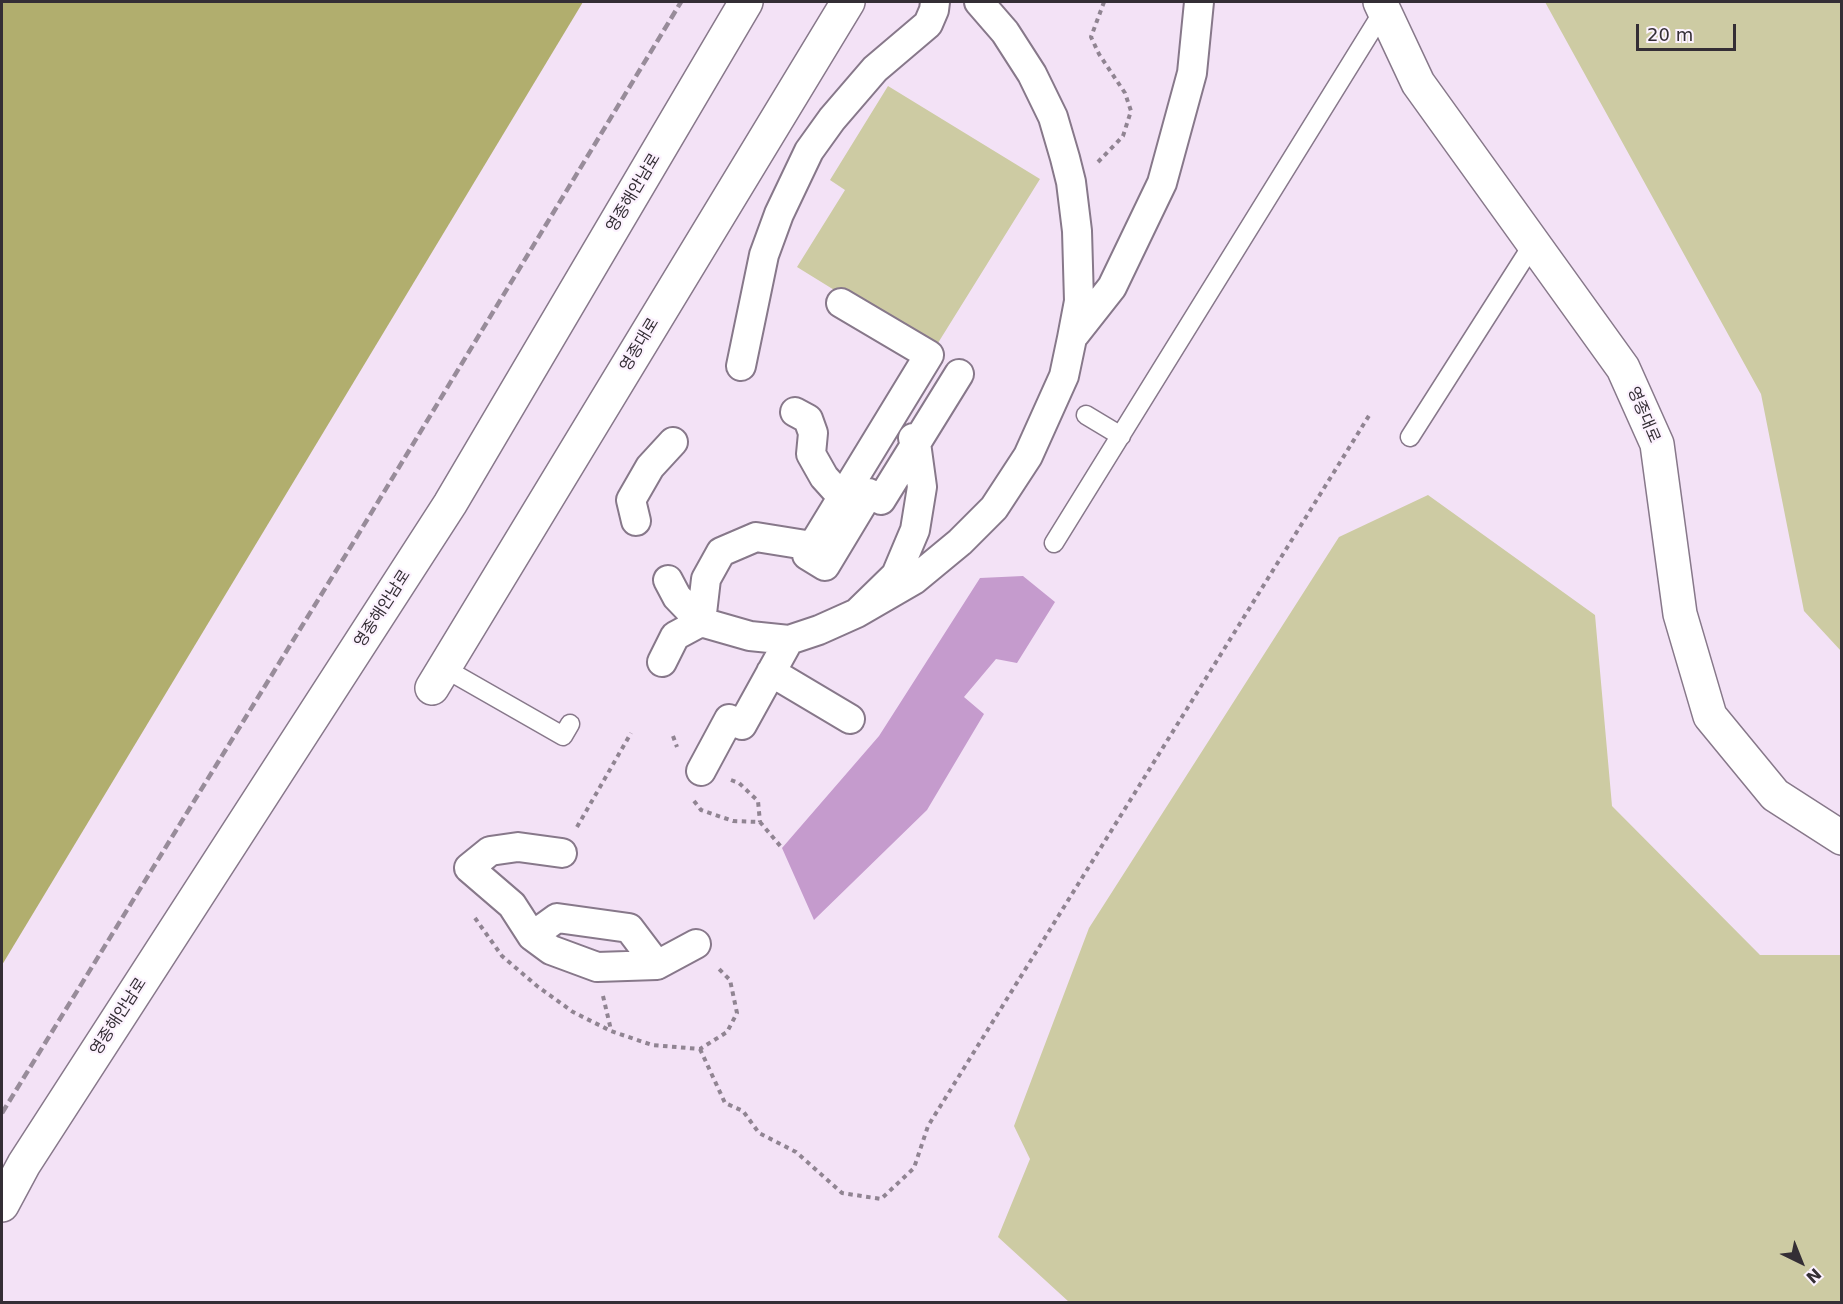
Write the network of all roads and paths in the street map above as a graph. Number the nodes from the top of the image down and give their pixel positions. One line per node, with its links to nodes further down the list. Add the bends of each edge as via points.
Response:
1 (746, 2): 45 (street, 영종해안남로, via 450,504 24,1164)
2 (848, 2): 32 (street, 영종대로)
3 (934, 2): 12 (street, via 928,24 874,69 809,151 764,255)
4 (979, 2): 8 (street, via 1005,32 1036,83 1053,117)
5 (1104, 2): 8 (path, via 1091,37 1125,93 1131,111 1123,136 1096,164)
6 (1199, 2): 11 (street, via 1192,73 1162,183 1112,287)
7 (1382, 5): 9 (street, 영종대로, via 1418,83); 18 (lane)
8 (1071, 182): 11 (street, via 1079,301)
9 (1533, 244): 19 (lane); 38 (street, 영종대로, via 1623,368 1657,444 1680,615 1710,716 1775,795)
10 (841, 303): 14 (street, via 929,355)
11 (1072, 338): 27 (street, via 1064,376 1029,456 994,508 914,580)
12 (741, 366)
13 (959, 374): 21 (street)
14 (892, 403): 21 (street); 22 (street)
15 (795, 412): 22 (street, via 808,419 813,434 812,454 824,477)
16 (1370, 414): 44 (path, via 928,1126 914,1168 881,1199 842,1193 796,1152 759,1133 742,1111 725,1103)
17 (1086, 415): 18 (lane)
18 (1121, 436): 24 (lane)
19 (1410, 437)
20 (673, 442): 23 (street, via 650,467 632,500)
21 (916, 443): 25 (street, via 881,500 869,494 825,566 807,555); 27 (street, via 922,487 915,530 896,575)
22 (842, 497): 25 (street)
23 (636, 521)
24 (1054, 543)
25 (812, 546): 28 (street, via 756,537 721,552 706,579)
26 (668, 580): 28 (street, via 676,597)
27 (857, 613): 29 (street)
28 (701, 622): 29 (street, via 750,636); 30 (street, via 675,636)
29 (789, 640): 31 (street)
30 (662, 662)
31 (771, 672): 33 (street); 36 (street, via 742,725 729,719)
32 (438, 678): 34 (lane, via 563,736)
33 (850, 719)
34 (570, 724)
35 (673, 736): 36 (path)
36 (690, 762)
37 (691, 797): 39 (path, via 701,810 733,820 760,822)
38 (1842, 838)
39 (782, 848)
40 (562, 853): 41 (street, via 518,847 490,851 470,868 512,904)
41 (532, 936): 43 (street, via 551,950 597,967); 43 (street, via 557,918 629,928)
42 (696, 944): 43 (street)
43 (657, 965)
44 (700, 1049)
45 (2, 1205)

